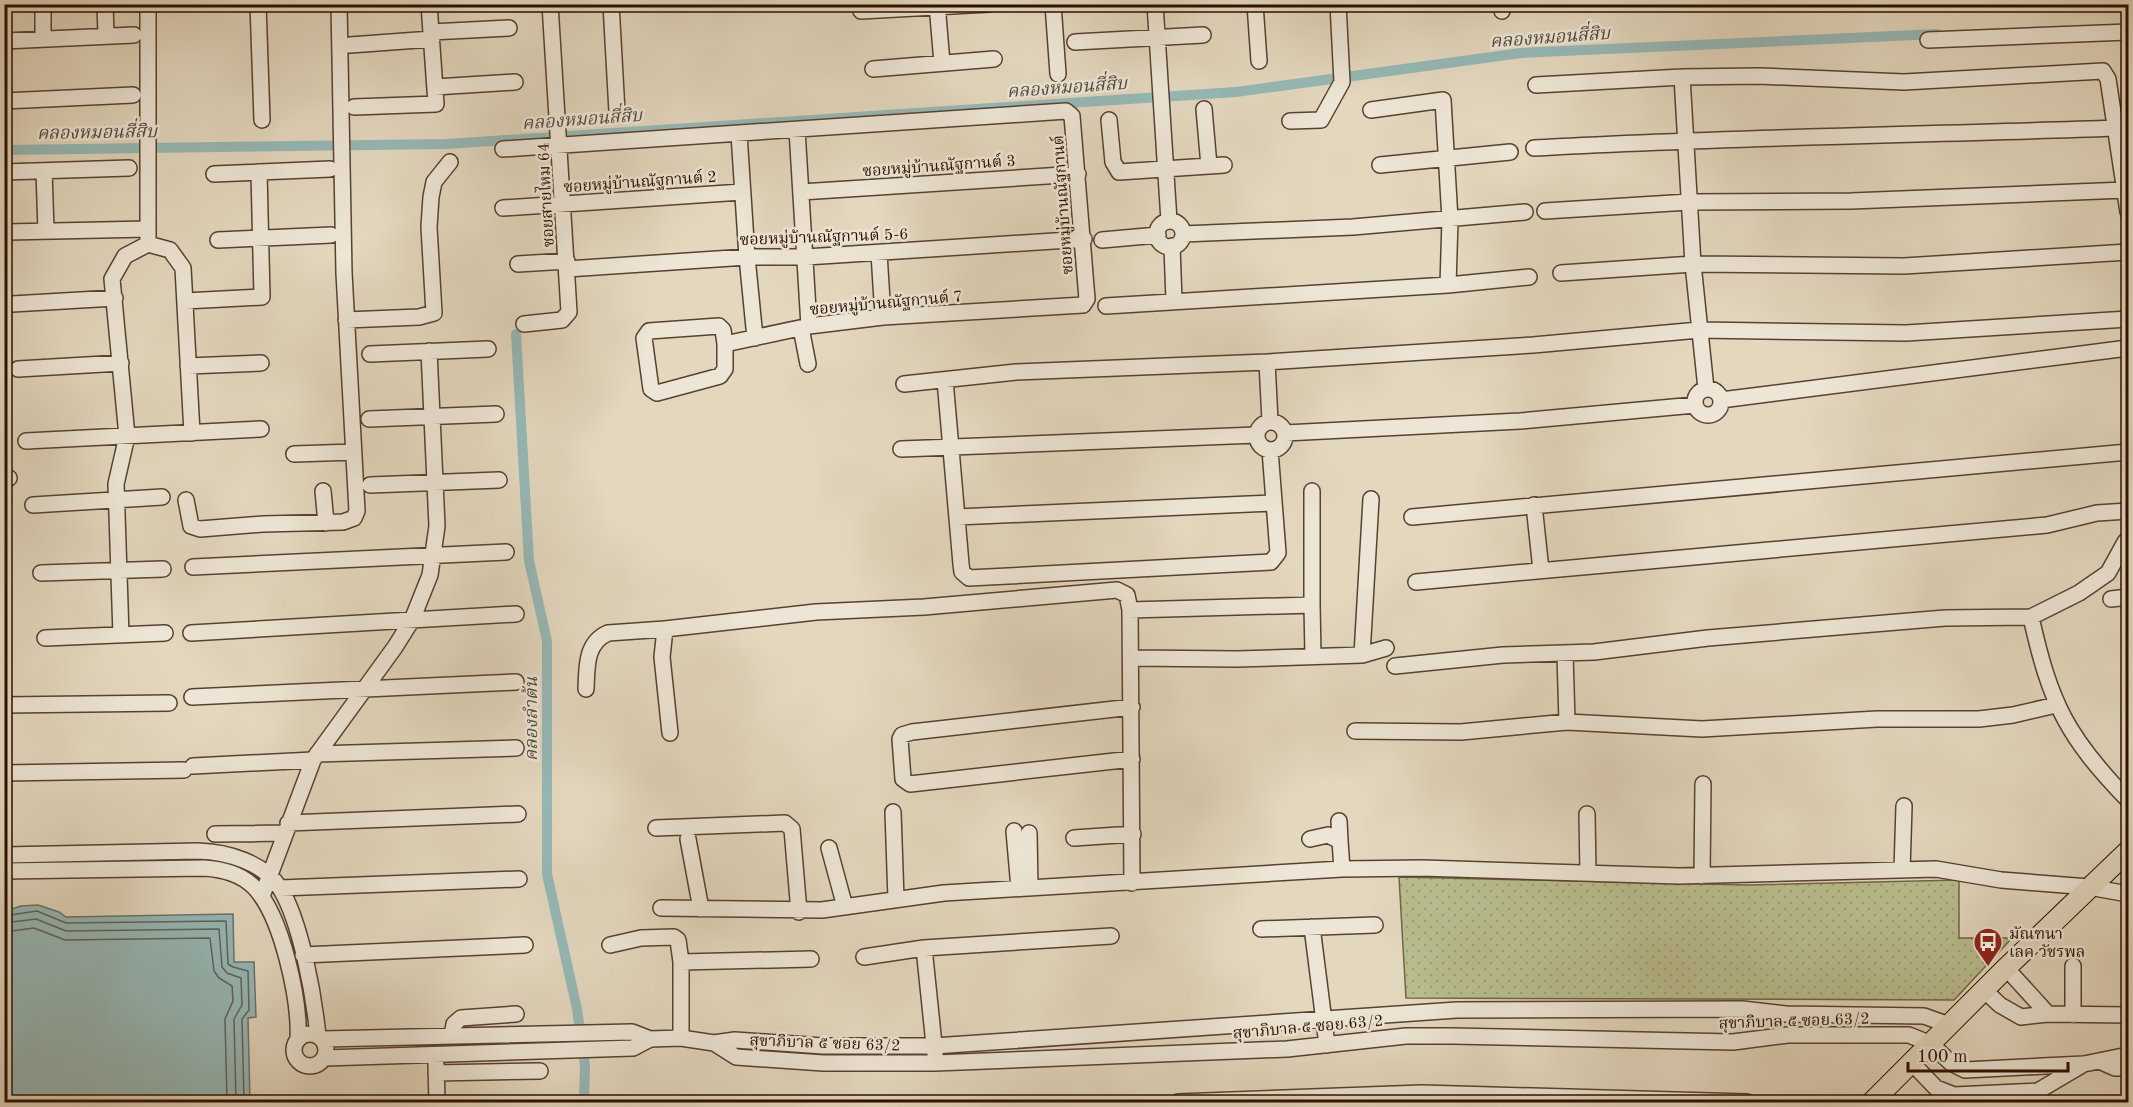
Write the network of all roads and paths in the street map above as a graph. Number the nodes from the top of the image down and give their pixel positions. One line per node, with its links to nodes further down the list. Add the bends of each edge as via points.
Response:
1 (43, 4): 23 (street)
2 (105, 4): 21 (street)
3 (148, 4): 81 (street)
4 (258, 4): 43 (street)
5 (339, 4): 56 (street, via 342,133)
6 (429, 4): 19 (street)
7 (550, 4): 50 (street, ซอยสายไหม 64)
8 (611, 4): 42 (street)
9 (989, 4): 14 (street)
10 (1053, 4): 32 (street)
11 (1155, 4): 22 (street)
12 (1255, 4): 29 (street)
13 (1338, 4): 45 (street, via 1342,82 1321,120)
14 (937, 6): 15 (street); 30 (street)
15 (861, 11)
16 (509, 28): 19 (street)
17 (2128, 32): 24 (street)
18 (134, 35): 21 (street)
19 (431, 35): 27 (street); 36 (street)
20 (1203, 35): 22 (street)
21 (106, 36): 23 (street)
22 (1156, 37): 26 (street); 59 (street)
23 (43, 39): 25 (street)
24 (1928, 40)
25 (4, 41)
26 (1075, 42)
27 (350, 45)
28 (993, 59): 30 (street)
29 (1259, 61)
30 (942, 63): 31 (street)
31 (873, 69)
32 (1058, 74)
33 (1682, 77): 35 (street); 46 (street, via 1904,82 2097,70 2103,71 2108,79); 49 (street)
34 (515, 82): 36 (street)
35 (1536, 85)
36 (435, 87): 39 (street, via 436,104)
37 (133, 96): 38 (street)
38 (4, 101)
39 (354, 107)
40 (1204, 109): 59 (street, via 1217,165)
41 (1371, 110): 54 (street, via 1443,100)
42 (617, 112)
43 (262, 120)
44 (1109, 120): 59 (street, via 1113,162 1119,172)
45 (1290, 121)
46 (2116, 128): 49 (street); 65 (street)
47 (797, 130): 48 (street); 64 (street, ซอยหมู่บ้านณัฐกานต์, via 1066,111 1074,122); 67 (street)
48 (739, 134): 50 (street); 66 (street)
49 (1687, 140): 51 (street); 68 (street)
50 (560, 143): 52 (street); 69 (street, ซอยสายไหม 64)
51 (1534, 148)
52 (503, 149)
53 (1510, 152): 54 (street)
54 (1445, 158): 57 (street); 74 (street)
55 (450, 162): 105 (street, via 434,182 431,197 434,313)
56 (336, 163): 62 (street); 105 (street)
57 (1380, 165)
58 (129, 168): 60 (street)
59 (1165, 170): 75 (street)
60 (44, 171): 61 (street); 76 (street)
61 (4, 172)
62 (259, 172): 63 (street); 82 (street)
63 (214, 174)
64 (1078, 174): 67 (street, ซอยหมู่บ้านณัฐกานต์ 3); 83 (street, ซอยหมู่บ้านณัฐกานต์)
65 (2126, 190): 68 (street, via 1872,201); 73 (street)
66 (742, 192): 69 (street, ซอยหมู่บ้านณัฐกานต์ 2); 89 (street)
67 (801, 192): 90 (street)
68 (1689, 202): 71 (street); 92 (street)
69 (563, 204): 70 (street, ซอยหมู่บ้านณัฐกานต์ 2); 93 (street, ซอยสายไหม 64)
70 (503, 208)
71 (1545, 211)
72 (1525, 212): 74 (street)
73 (2128, 212)
74 (1450, 220): 78 (street); 96 (street)
75 (1168, 221): 78 (street, via 1180,226); 80 (street, via 1161,225)
76 (46, 231): 77 (street); 81 (street)
77 (8, 232)
78 (1183, 234): 86 (street, via 1180,242)
79 (331, 235): 82 (street)
80 (1158, 235): 85 (street); 86 (street, via 1164,244)
81 (148, 236): 97 (street, via 125,256 112,279); 99 (street, via 170,250 183,268)
82 (261, 238): 84 (street); 99 (street, via 262,297)
83 (1084, 239): 88 (street, ซอยหมู่บ้านณัฐกานต์ 5-6); 98 (street, ซอยหมู่บ้านณัฐกานต์)
84 (218, 240)
85 (1102, 240)
86 (1172, 246): 100 (street)
87 (2128, 252): 92 (street, via 1904,266)
88 (879, 253): 90 (street, ซอยหมู่บ้านณัฐกานต์ 5-6); 103 (street)
89 (747, 257): 90 (street, ซอยหมู่บ้านณัฐกานต์ 5-6); 93 (street, ซอยหมู่บ้านณัฐกานต์ 5-6); 109 (street)
90 (806, 257): 107 (street)
91 (518, 264): 93 (street, ซอยหมู่บ้านณัฐกานต์ 5-6)
92 (1693, 264): 94 (street); 108 (street)
93 (567, 265): 106 (street, ซอยสายไหม 64, via 569,312 562,320)
94 (1561, 273)
95 (1529, 277): 96 (street)
96 (1449, 285): 100 (street)
97 (115, 298): 101 (street); 116 (street)
98 (1087, 300): 103 (street, ซอยหมู่บ้านณัฐกานต์ 7, via 1079,306)
99 (185, 301): 119 (street)
100 (1174, 301): 102 (street)
101 (12, 304)
102 (1106, 306)
103 (883, 317): 107 (street, ซอยหมู่บ้านณัฐกานต์ 7)
104 (2128, 319): 108 (street, via 1906,333)
105 (346, 320): 139 (street)
106 (524, 324)
107 (805, 327): 109 (street, ซอยหมู่บ้านณัฐกานต์ 7); 118 (street)
108 (1699, 330): 115 (street); 123 (street)
109 (755, 338): 110 (street, ซอยหมู่บ้านณัฐกานต์ 7)
110 (725, 344): 110 (street, via 719,326 649,331 644,338 653,392 720,376 725,369)
111 (2128, 348): 124 (street)
112 (488, 349): 113 (street)
113 (429, 351): 114 (street); 127 (street)
114 (370, 354)
115 (1267, 362): 121 (street, via 1057,369); 129 (street)
116 (121, 363): 120 (street); 134 (street)
117 (261, 363): 119 (street)
118 (808, 364)
119 (188, 366): 131 (street)
120 (18, 369)
121 (945, 380): 122 (street); 136 (street)
122 (904, 384)
123 (1706, 389): 124 (street, via 1715,391); 125 (street, via 1698,393)
124 (1721, 400): 125 (street, via 1718,410 1710,414 1701,413)
125 (1695, 405): 132 (street, via 1520,421)
126 (496, 414): 127 (street)
127 (431, 417): 128 (street); 143 (street)
128 (369, 419)
129 (1270, 422): 132 (street, via 1278,423); 133 (street, via 1260,426)
130 (261, 429): 131 (street)
131 (192, 432): 134 (street)
132 (1285, 433): 138 (street, via 1281,445)
133 (1256, 435): 136 (street); 138 (street, via 1260,445)
134 (127, 436): 135 (street); 149 (street, via 116,484)
135 (26, 441)
136 (950, 446): 137 (street); 155 (street)
137 (901, 449)
138 (1270, 450): 151 (street)
139 (354, 452): 141 (street); 157 (street, via 356,515 347,521)
140 (2128, 452): 153 (street)
141 (294, 454)
142 (499, 480): 143 (street)
143 (435, 483): 144 (street); 160 (street)
144 (370, 485)
145 (323, 491): 157 (street)
146 (1312, 491): 169 (street)
147 (162, 497): 149 (street)
148 (1371, 499): 181 (street)
149 (117, 500): 152 (street); 164 (street)
150 (186, 500): 157 (street, via 191,526 200,529)
151 (1272, 503): 155 (street); 155 (street, via 1278,553 1271,562 974,579 962,572)
152 (33, 505)
153 (1534, 505): 156 (street); 163 (street)
154 (2128, 511): 163 (street, via 2097,513 2047,525)
155 (957, 517)
156 (1412, 517)
157 (326, 523)
158 (2125, 542): 172 (street, via 2108,573)
159 (506, 552): 160 (street)
160 (435, 555): 161 (street); 173 (street)
161 (193, 567)
162 (163, 569): 164 (street)
163 (1541, 570): 166 (street)
164 (119, 571): 165 (street); 177 (street)
165 (41, 573)
166 (1416, 582)
167 (2128, 597): 168 (street)
168 (2111, 598)
169 (1312, 606): 170 (street); 182 (street)
170 (1130, 610): 174 (street, via 1126,595 1107,589 924,607 816,612); 183 (street)
171 (516, 615): 173 (street)
172 (2031, 617): 180 (street, via 1945,618); 191 (street)
173 (412, 620): 176 (street); 186 (street)
174 (665, 629): 187 (street, via 601,636 590,652); 195 (street, via 662,657)
175 (165, 633): 177 (street)
176 (191, 633)
177 (121, 635): 178 (street)
178 (45, 638)
179 (1386, 648): 181 (street)
180 (1565, 654): 184 (street, via 1503,654); 193 (street)
181 (1362, 655): 182 (street)
182 (1313, 656): 183 (street)
183 (1131, 658): 192 (street)
184 (1395, 666)
185 (516, 682): 186 (street)
186 (367, 687): 188 (street); 197 (street)
187 (586, 689)
188 (192, 697)
189 (169, 703): 190 (street)
190 (4, 705)
191 (2056, 705): 193 (street, via 1979,719 1877,719 1702,729); 201 (street, via 2097,768)
192 (1132, 707): 198 (street); 198 (street, via 912,732 900,739 903,779 910,784)
193 (1567, 722): 194 (street, via 1461,732)
194 (1355, 732)
195 (670, 733)
196 (516, 748): 197 (street)
197 (315, 757): 199 (street, via 189,768); 207 (street)
198 (1132, 759): 211 (street)
199 (4, 773)
200 (1703, 784): 225 (street)
201 (2128, 800)
202 (1904, 806): 222 (street)
203 (893, 812): 233 (street)
204 (518, 814): 207 (street)
205 (1587, 814): 224 (street)
206 (1339, 821): 215 (street)
207 (286, 828): 210 (street); 227 (street)
208 (656, 828): 237 (street, via 785,823 792,829)
209 (1022, 832): 230 (street)
210 (215, 834)
211 (1133, 834): 212 (street); 228 (street)
212 (1074, 838)
213 (688, 839): 236 (street)
214 (1310, 839): 215 (street, via 1328,835)
215 (1340, 841): 220 (street)
216 (830, 848): 234 (street)
217 (2128, 851): 229 (main road)
218 (89, 853): 219 (street); 221 (street); 227 (street, via 217,852 242,859)
219 (4, 855)
220 (1342, 869): 224 (street); 228 (street)
221 (89, 870): 223 (street); 232 (street, via 219,869 246,880)
222 (1902, 870): 225 (street); 229 (street, via 1944,870 2001,880)
223 (4, 871)
224 (1588, 873): 225 (street)
225 (1702, 876)
226 (519, 879): 227 (street)
227 (275, 883): 232 (street); 245 (street)
228 (1132, 883): 230 (street)
229 (2089, 887): 231 (street); 250 (main road)
230 (1024, 888): 233 (street)
231 (2128, 894)
232 (262, 896): 267 (street, via 273,917 295,991)
233 (896, 899): 234 (street)
234 (844, 907): 237 (street)
235 (661, 908): 236 (street)
236 (702, 909): 237 (street)
237 (799, 912)
238 (1375, 925): 239 (street)
239 (1312, 927): 240 (street); 258 (street)
240 (1261, 929)
241 (1112, 936): 244 (street)
242 (525, 945): 245 (street)
243 (610, 945): 248 (street, via 641,938 674,938 679,943)
244 (924, 948): 246 (street); 271 (street)
245 (303, 956): 264 (street)
246 (864, 957)
247 (812, 959): 248 (street)
248 (681, 962): 265 (street)
249 (2073, 966): 255 (street)
250 (2006, 968): 251 (main road); 254 (street)
251 (1984, 990): 254 (street, via 2021,1017); 259 (main road)
252 (516, 1014): 263 (street, via 461,1018 454,1024)
253 (1786, 1014): 257 (street); 258 (street, via 1742,1009 1457,1010); 261 (street)
254 (2048, 1014): 255 (street)
255 (2073, 1015): 256 (street)
256 (2128, 1015)
257 (1924, 1016): 259 (street); 262 (street)
258 (1324, 1021): 271 (street); 272 (street)
259 (1950, 1025): 270 (main road)
260 (499, 1035): 263 (street); 268 (street); 273 (street)
261 (1788, 1035): 262 (street, สุขาภิบาล ๕ ซอย 63/2); 272 (street, สุขาภิบาล ๕ ซอย 63/2, via 1733,1042 1406,1036)
262 (1909, 1035): 270 (street)
263 (452, 1036): 264 (street)
264 (320, 1038): 267 (street, via 311,1034); 276 (street, via 327,1048)
265 (681, 1038): 266 (street); 269 (street)
266 (650, 1039): 268 (street, via 632,1032); 268 (street, via 633,1048)
267 (298, 1040): 276 (street, via 294,1054 303,1065 318,1065)
268 (520, 1043): 273 (street)
269 (714, 1043): 271 (street, via 735,1040 823,1046); 278 (street, สุขาภิบาล ๕ ซอย 63/2, via 736,1057 823,1064)
270 (1931, 1044): 277 (street, via 1965,1070); 279 (main road)
271 (934, 1046): 278 (street)
272 (1327, 1046): 278 (street, สุขาภิบาล ๕ ซอย 63/2)
273 (500, 1051): 274 (street)
274 (436, 1052): 276 (street); 282 (street)
275 (2128, 1055): 277 (street)
276 (325, 1058)
277 (2092, 1062): 279 (street, via 2038,1091 1954,1095 1936,1088); 280 (street)
278 (935, 1063)
279 (1912, 1063): 286 (main road)
280 (2128, 1068)
281 (540, 1071): 282 (street)
282 (436, 1072): 283 (street)
283 (437, 1102)
284 (1178, 1102): 285 (street, via 1422,1093)
285 (1747, 1102)
286 (1875, 1102)

